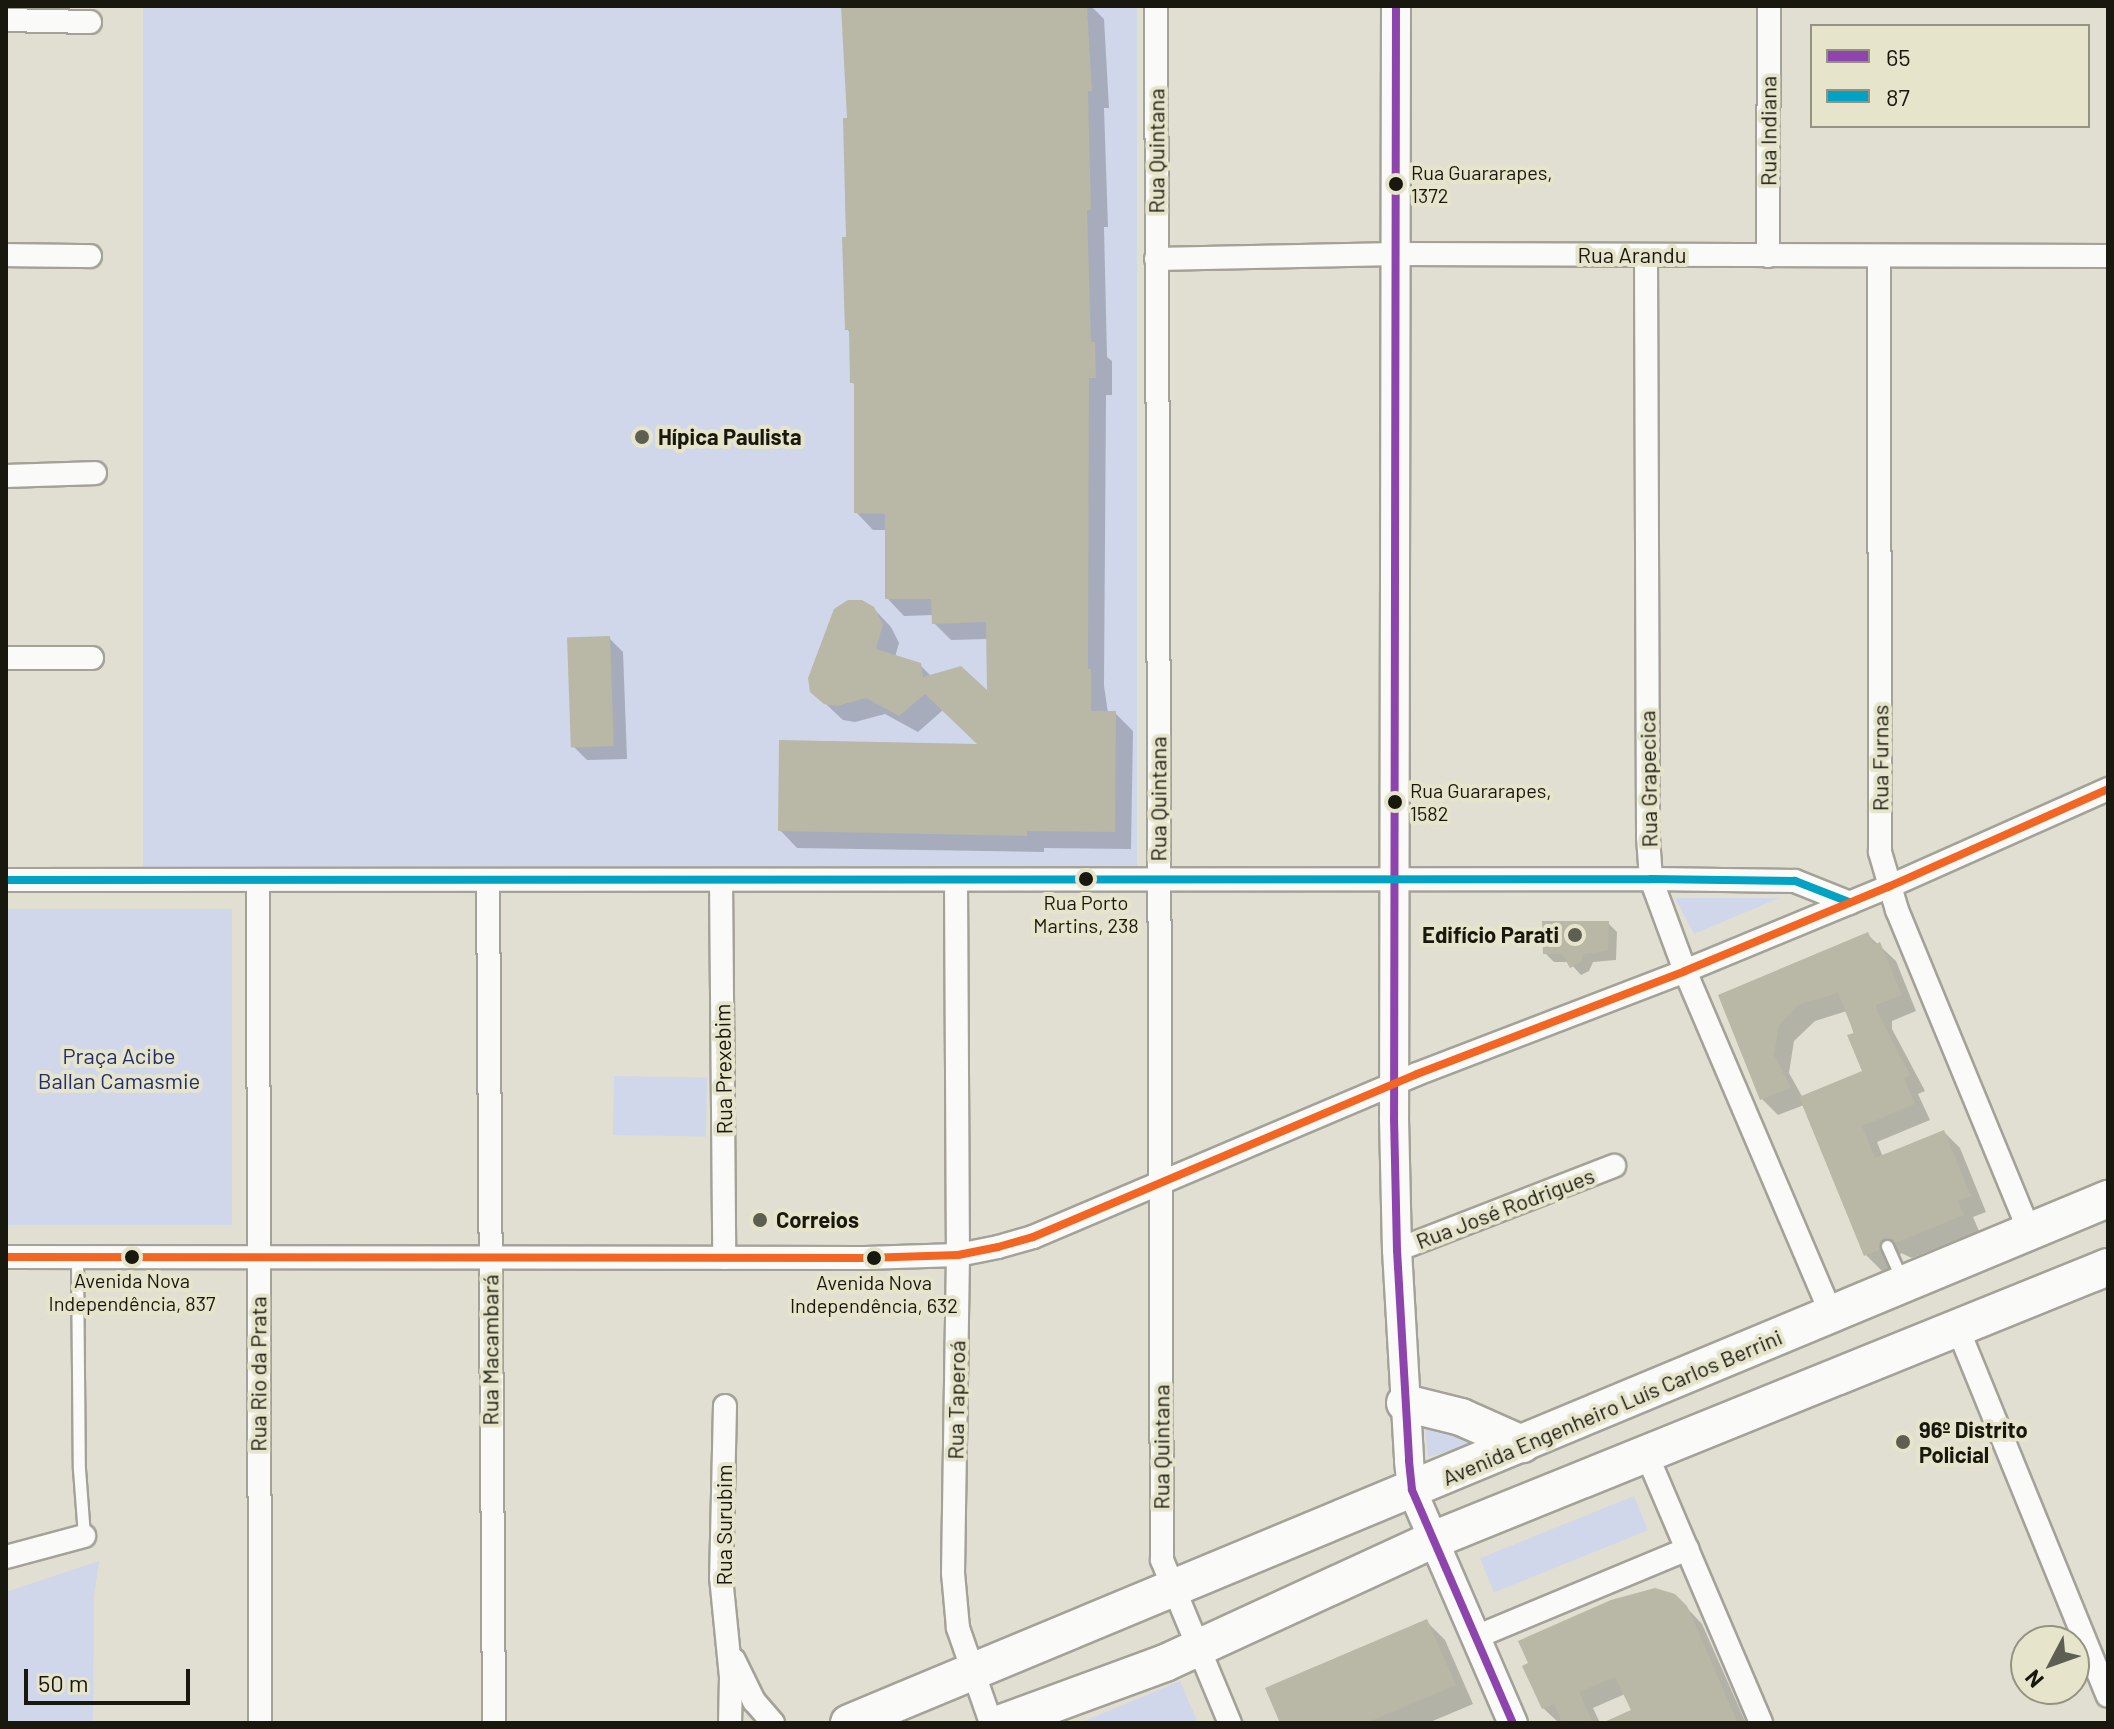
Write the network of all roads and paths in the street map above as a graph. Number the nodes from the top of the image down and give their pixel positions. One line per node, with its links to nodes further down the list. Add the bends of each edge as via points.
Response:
1 (1156, 6): 13 (street, Rua Quintana)
2 (1396, 6): 6 (street)
3 (1769, 6): 10 (street, Rua Indiana)
4 (6, 20): 5 (street)
5 (90, 22)
6 (1396, 254): 8 (street, Rua Arandu); 13 (street, Rua Arandu); 19 (street)
7 (6, 255): 9 (street)
8 (1646, 255): 10 (street, Rua Arandu); 21 (street, Rua Grapecica)
9 (90, 256)
10 (1768, 256): 12 (street, Rua Arandu)
11 (2108, 256): 12 (street, Rua Arandu)
12 (1879, 257): 27 (street, Rua Furnas, via 1880,852)
13 (1156, 259): 20 (street, Rua Quintana)
14 (95, 473): 15 (street)
15 (6, 476)
16 (6, 658): 17 (street)
17 (92, 658)
18 (2108, 789): 27 (street)
19 (1397, 878): 20 (street); 21 (street); 30 (street)
20 (1158, 879): 25 (street); 32 (street, Rua Quintana)
21 (1651, 879): 28 (street, via 1795,881); 29 (street, Rua Grapecica)
22 (6, 880): 23 (street)
23 (258, 880): 26 (street); 41 (street, Rua Rio da Prata)
24 (721, 880): 25 (street); 26 (street); 42 (street, Rua Prexebim)
25 (956, 880): 37 (street, Rua Taperoá)
26 (488, 881): 40 (street, Rua Macambará)
27 (1888, 887): 28 (street); 34 (street, Rua Furnas)
28 (1850, 903): 29 (street)
29 (1685, 971): 30 (street); 45 (street, Rua Grapecica)
30 (1397, 1083): 32 (street); 36 (street)
31 (1614, 1166): 36 (street, Rua José Rodrigues)
32 (1160, 1180): 37 (street, via 1033,1237); 56 (street, Rua Quintana, via 1162,1560)
33 (2108, 1199): 34 (main road, Avenida Engenheiro Luís Carlos Berrini)
34 (2029, 1231): 44 (main road, Avenida Engenheiro Luís Carlos Berrini)
35 (1887, 1246): 44 (lane)
36 (1397, 1250): 47 (street)
37 (958, 1255): 42 (street); 60 (street, Rua Taperoá, via 953,1573 958,1628)
38 (6, 1257): 39 (street)
39 (77, 1257): 41 (street); 52 (lane)
40 (490, 1257): 41 (street); 42 (street); 63 (street, Rua Macambará)
41 (258, 1258): 62 (street, Rua Rio da Prata)
42 (724, 1258)
43 (2108, 1267): 46 (main road)
44 (1904, 1284): 45 (main road, Avenida Engenheiro Luís Carlos Berrini)
45 (1832, 1315): 49 (main road, Avenida Engenheiro Luís Carlos Berrini)
46 (1958, 1329): 50 (main road); 61 (street)
47 (1405, 1403): 49 (main road, via 1461,1417); 51 (street)
48 (725, 1406): 58 (street, Rua Surubim, via 721,1577)
49 (1522, 1444): 51 (main road, Avenida Engenheiro Luís Carlos Berrini)
50 (1646, 1453): 53 (main road); 54 (street)
51 (1412, 1490): 53 (street); 56 (main road, Avenida Engenheiro Luís Carlos Berrini)
52 (84, 1536): 55 (street)
53 (1433, 1540): 57 (street); 59 (main road)
54 (1687, 1549): 57 (street); 71 (street)
55 (6, 1557)
56 (1171, 1588): 59 (street, Rua Quintana); 60 (main road, Avenida Engenheiro Luís Carlos Berrini)
57 (1476, 1637): 70 (street)
58 (729, 1644): 64 (street, Rua Surubim); 65 (street, Rua Surubim, via 743,1683)
59 (1197, 1649): 68 (main road); 69 (street, Rua Quintana)
60 (972, 1670): 66 (main road, Avenida Engenheiro Luís Carlos Berrini); 67 (street, Rua Taperoá)
61 (2108, 1696)
62 (260, 1723)
63 (494, 1723)
64 (730, 1723)
65 (773, 1723)
66 (849, 1723)
67 (991, 1723)
68 (1002, 1723)
69 (1230, 1723)
70 (1513, 1723)
71 (1761, 1723)

